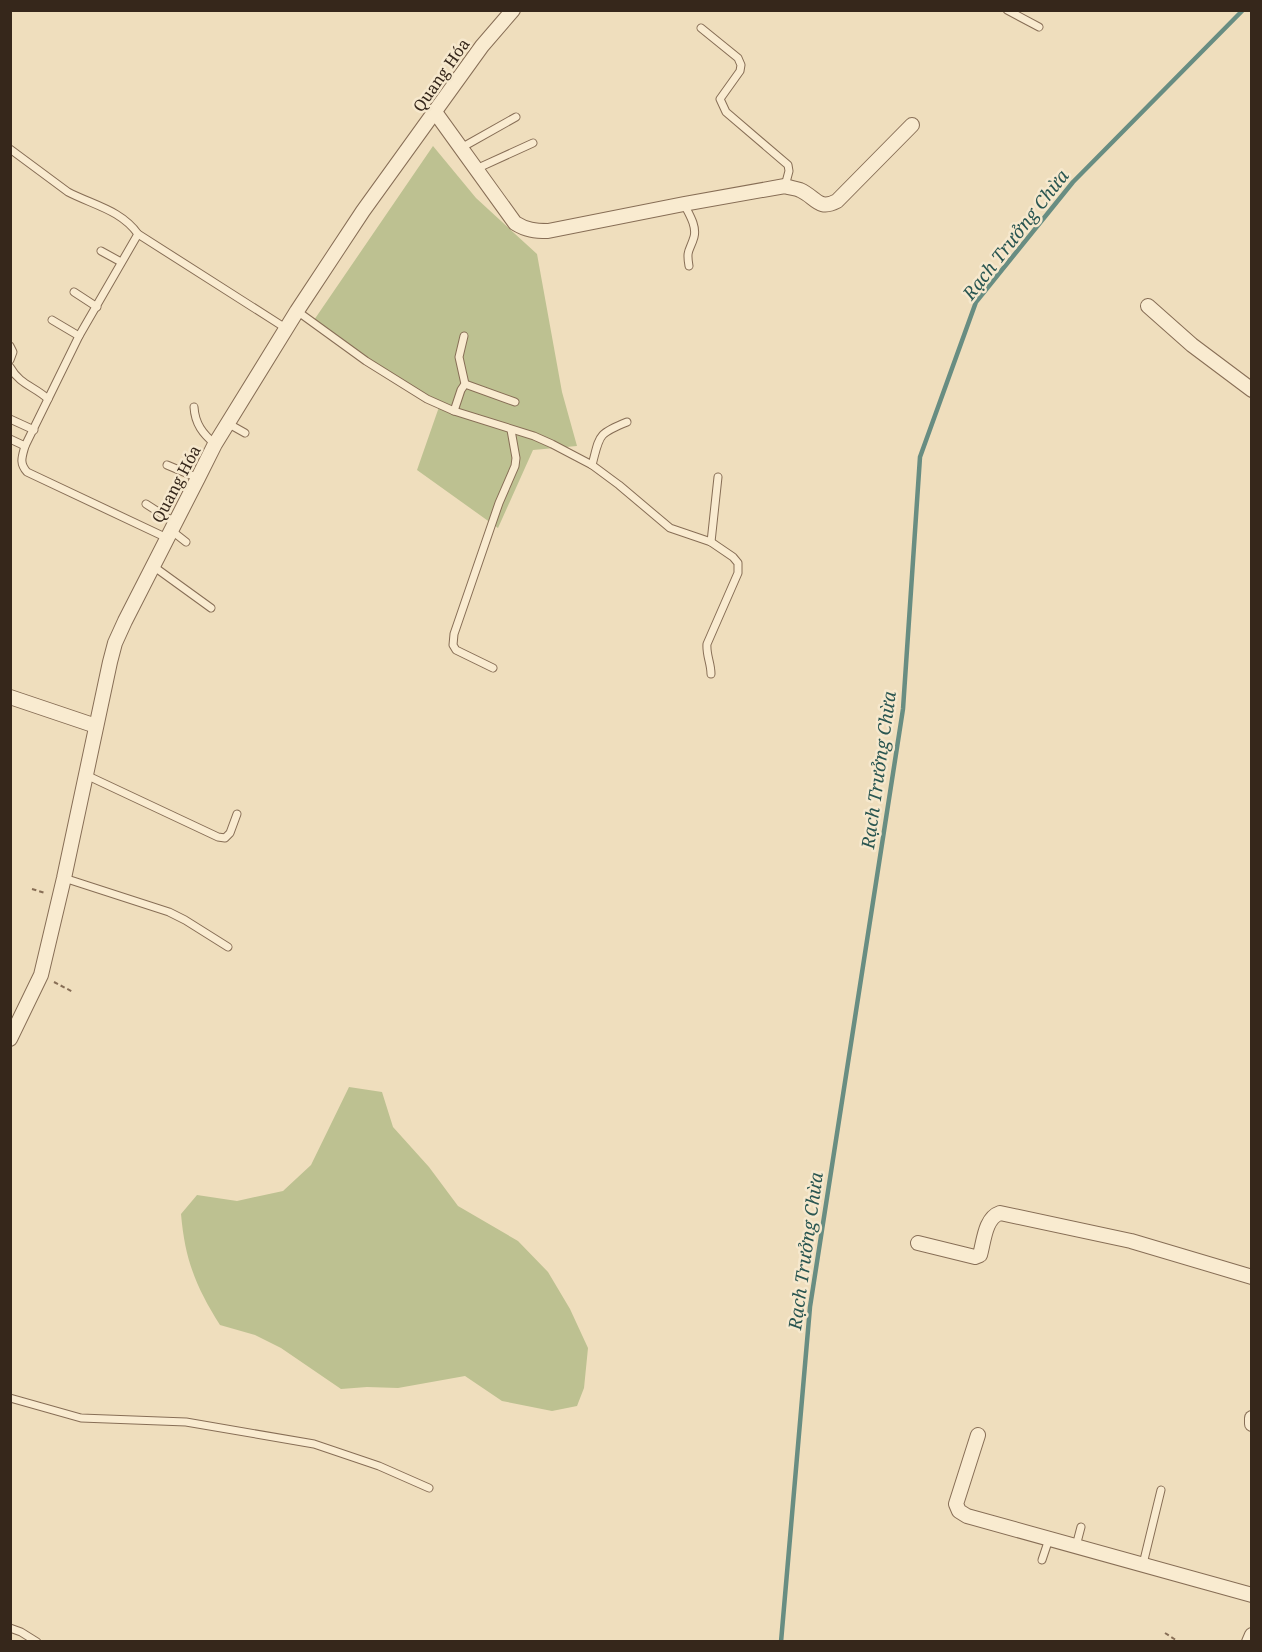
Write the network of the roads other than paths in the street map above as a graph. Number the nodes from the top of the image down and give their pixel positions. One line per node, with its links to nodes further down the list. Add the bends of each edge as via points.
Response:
1 (513, 10): 5 (street, Quang Hóa)
2 (1008, 10): 4 (lane)
3 (701, 27): 12 (lane, via 738,58 740,71 720,99 722,105 788,165)
4 (1039, 27)
5 (435, 112): 9 (street); 21 (street, Quang Hóa)
6 (516, 117): 9 (lane)
7 (912, 125): 12 (street, via 830,205 822,206 801,190)
8 (532, 142): 11 (lane)
9 (461, 148): 11 (street)
10 (10, 149): 14 (lane, via 68,192 120,217)
11 (476, 169): 13 (street, via 515,223 536,231)
12 (785, 186): 13 (street)
13 (684, 204): 17 (lane, via 694,236 687,253)
14 (138, 234): 16 (lane); 23 (lane)
15 (101, 251): 16 (lane)
16 (121, 262): 20 (lane)
17 (689, 266)
18 (74, 292): 20 (lane)
19 (1148, 306): 30 (street)
20 (97, 307): 24 (lane)
21 (297, 311): 23 (street, Quang Hóa); 34 (lane, via 366,361)
22 (52, 320): 24 (lane)
23 (287, 329): 37 (street, Quang Hóa)
24 (79, 336): 31 (lane)
25 (464, 336): 29 (lane, via 459,357)
26 (10, 346): 27 (lane)
27 (10, 360)
28 (10, 367): 31 (lane, via 23,383)
29 (465, 384): 32 (lane); 34 (lane)
30 (1251, 390)
31 (48, 399): 38 (lane)
32 (514, 402)
33 (194, 407): 42 (lane, via 200,428)
34 (454, 411): 39 (lane)
35 (10, 419): 38 (lane)
36 (627, 422): 45 (lane, via 600,438)
37 (229, 424): 40 (lane); 42 (street, Quang Hóa)
38 (34, 430): 43 (lane)
39 (511, 430): 45 (lane, via 534,436); 54 (lane, via 515,466 499,503 453,645)
40 (245, 433)
41 (10, 439): 43 (lane)
42 (216, 444): 47 (street, Quang Hóa)
43 (25, 446): 49 (lane, via 21,460 27,472)
44 (167, 465): 47 (lane)
45 (592, 465): 51 (lane, via 670,528)
46 (718, 477): 51 (lane)
47 (198, 478): 49 (street, Quang Hóa)
48 (146, 504): 49 (lane)
49 (170, 530): 50 (lane); 52 (street, Quang Hóa)
50 (186, 542)
51 (711, 542): 55 (lane, via 733,557 738,573 707,644)
52 (153, 566): 53 (lane); 57 (street, Quang Hóa, via 115,643)
53 (211, 608)
54 (493, 668)
55 (711, 674)
56 (10, 697): 57 (street)
57 (96, 726): 58 (street, Quang Hóa)
58 (86, 775): 59 (lane, via 218,837 225,838 230,833); 60 (street, Quang Hóa)
59 (237, 814)
60 (64, 878): 61 (lane, via 170,912); 62 (street, Quang Hóa, via 41,975)
61 (228, 947)
62 (10, 1039)
63 (918, 1243): 64 (street, via 975,1257 980,1255 990,1220 1000,1213 1131,1241)
64 (1251, 1277)
65 (10, 1398): 69 (lane, via 81,1418 186,1422 314,1444)
66 (1251, 1418): 67 (street)
67 (1251, 1424)
68 (978, 1435): 72 (street, via 956,1504 958,1511)
69 (429, 1488)
70 (1161, 1490): 75 (lane)
71 (1081, 1527): 73 (lane)
72 (1049, 1539): 73 (street); 74 (lane)
73 (1076, 1546): 75 (street)
74 (1042, 1560)
75 (1143, 1564): 76 (street)
76 (1251, 1595)
77 (10, 1628): 79 (lane)
78 (1251, 1635): 80 (street)
79 (37, 1641)
80 (1249, 1641)

